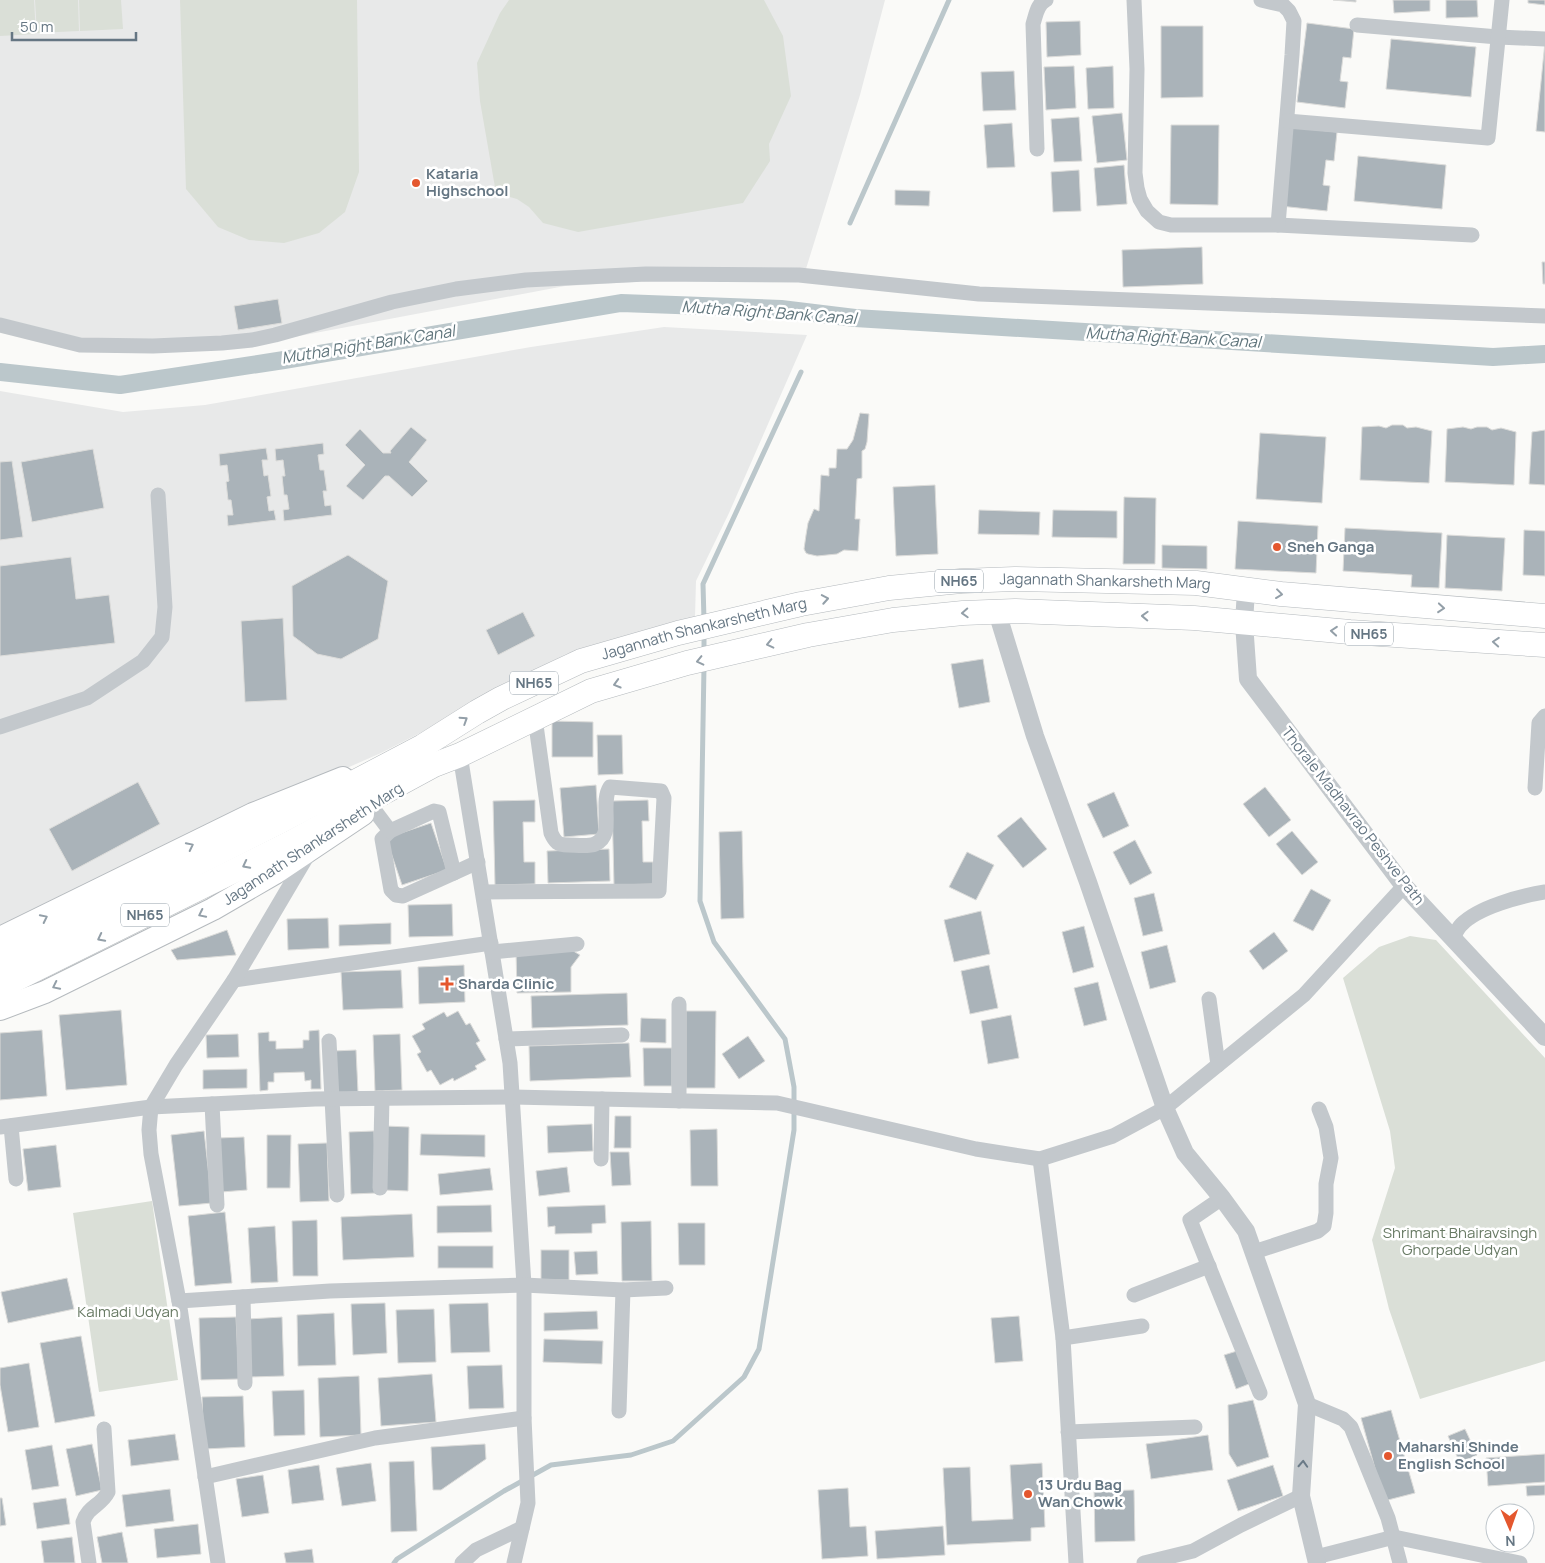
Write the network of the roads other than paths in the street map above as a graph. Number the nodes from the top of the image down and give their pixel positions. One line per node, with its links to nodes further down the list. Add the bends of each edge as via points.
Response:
1 (1046, 0): 9 (street, via 1038,8 1033,24)
2 (1134, 0): 10 (street, via 1137,68 1135,173 1140,199 1159,222 1171,225)
3 (1262, 0): 8 (street, via 1283,5 1294,21)
4 (1502, 0): 6 (street)
5 (1357, 26): 6 (street)
6 (1498, 37): 7 (street); 8 (street, via 1488,138)
7 (1545, 39)
8 (1287, 121): 10 (street)
9 (1037, 149)
10 (1278, 225): 11 (street)
11 (1472, 235)
12 (1545, 316): 13 (street, via 979,294 799,275 646,274 526,280 456,289 392,302 275,335 222,343 80,345)
13 (0, 325)
14 (158, 495): 22 (street, via 165,607 162,637 143,660 87,698)
15 (1246, 590): 17 (highway, Jagannath Shankarsheth Marg / NH65, one-way to 17); 18 (street, Thorale Madhavrao Peshve Path); 24 (highway, Jagannath Shankarsheth Marg / NH65, one-way to 15, via 485,707 573,664 654,640 801,604 889,588 1015,579 1196,583)
16 (997, 612): 18 (highway, Jagannath Shankarsheth Marg / NH65, one-way to 16, via 1194,618); 21 (highway, Jagannath Shankarsheth Marg / NH65, one-way to 21, via 893,620 808,635 591,691); 56 (street, via 1035,736)
17 (1545, 616)
18 (1244, 623): 19 (highway, Jagannath Shankarsheth Marg / NH65, one-way to 18); 31 (street, Thorale Madhavrao Peshve Path, via 1248,679)
19 (1545, 645)
20 (1545, 716): 25 (street, via 1539,723)
21 (535, 718): 23 (highway, Jagannath Shankarsheth Marg / NH65); 32 (street, via 551,833 560,845 594,844 601,840 606,833 606,793 610,787 661,791 664,798 659,891)
22 (0, 727)
23 (460, 755): 24 (highway, Jagannath Shankarsheth Marg / NH65); 29 (street)
24 (428, 756): 26 (main road, Jagannath Shankarsheth Marg); 28 (highway, Jagannath Shankarsheth Marg / NH65); 34 (main road, Jagannath Shankarsheth Marg, one-way to 24, via 253,814); 38 (highway, Jagannath Shankarsheth Marg / NH65, via 279,822)
25 (1535, 788)
26 (372, 807): 27 (street); 28 (main road, Jagannath Shankarsheth Marg)
27 (390, 831): 30 (street, via 438,812); 30 (street, via 382,839 391,890 396,895 403,896)
28 (301, 845): 39 (street); 40 (highway, NH65, one-way to 40); 43 (main road, Jagannath Shankarsheth Marg, one-way to 43, via 275,873 213,909 50,990)
29 (478, 862): 30 (street); 32 (street)
30 (454, 873)
31 (1404, 886): 35 (street, Thorale Madhavrao Peshve Path); 48 (street, via 1304,995)
32 (483, 892): 37 (street)
33 (1545, 892): 35 (street, via 1505,902 1476,914 1461,925)
34 (0, 938)
35 (1453, 938): 45 (street, Thorale Madhavrao Peshve Path)
36 (576, 944): 37 (street)
37 (492, 947): 39 (street); 46 (street)
38 (0, 962)
39 (234, 980): 55 (street, via 176,1064)
40 (0, 987)
41 (1209, 999): 48 (street)
42 (678, 1004): 53 (street)
43 (0, 1009)
44 (622, 1035): 46 (street)
45 (1545, 1036)
46 (506, 1039): 51 (street)
47 (329, 1041): 49 (street)
48 (1218, 1065): 56 (street)
49 (332, 1098): 50 (street); 54 (street); 63 (street)
50 (382, 1098): 51 (street); 62 (street)
51 (513, 1098): 52 (street); 68 (street)
52 (602, 1099): 53 (street); 59 (street)
53 (679, 1101): 60 (street, via 777,1103 976,1149)
54 (212, 1104): 55 (street); 65 (street)
55 (151, 1107): 58 (street); 73 (street, via 151,1154)
56 (1166, 1108): 60 (street, via 1113,1136); 64 (street, via 1185,1153)
57 (1319, 1109): 66 (street, via 1326,1127 1331,1158 1324,1226 1318,1231)
58 (5, 1127): 61 (street)
59 (601, 1159)
60 (1040, 1159): 75 (street)
61 (16, 1179)
62 (380, 1188)
63 (337, 1195)
64 (1222, 1198): 66 (street, via 1246,1230); 67 (street, via 1190,1220)
65 (217, 1205)
66 (1254, 1252): 78 (street)
67 (1209, 1266): 71 (street); 77 (street)
68 (524, 1285): 70 (street); 72 (street); 80 (street)
69 (666, 1288): 70 (street)
70 (623, 1290): 79 (street)
71 (1134, 1295)
72 (243, 1297): 73 (street); 76 (street)
73 (180, 1301): 84 (street)
74 (1142, 1326): 75 (street)
75 (1063, 1338): 83 (street)
76 (245, 1383)
77 (1260, 1393)
78 (1307, 1404): 85 (street, one-way to 78); 87 (street, via 1343,1419 1351,1427)
79 (619, 1411)
80 (524, 1418): 84 (street, via 375,1438); 86 (street, via 528,1503)
81 (1195, 1427): 83 (street)
82 (104, 1429): 89 (street, via 108,1492 104,1501 85,1515 83,1522)
83 (1068, 1432): 93 (street)
84 (205, 1477): 90 (street)
85 (1301, 1496): 88 (street); 94 (street, via 1194,1552)
86 (522, 1528): 91 (street, via 476,1550); 92 (street)
87 (1394, 1536): 88 (street); 95 (street); 96 (street)
88 (1316, 1560)
89 (89, 1563)
90 (218, 1563)
91 (462, 1563)
92 (514, 1563)
93 (1076, 1563)
94 (1144, 1563)
95 (1400, 1563)
96 (1520, 1563)

